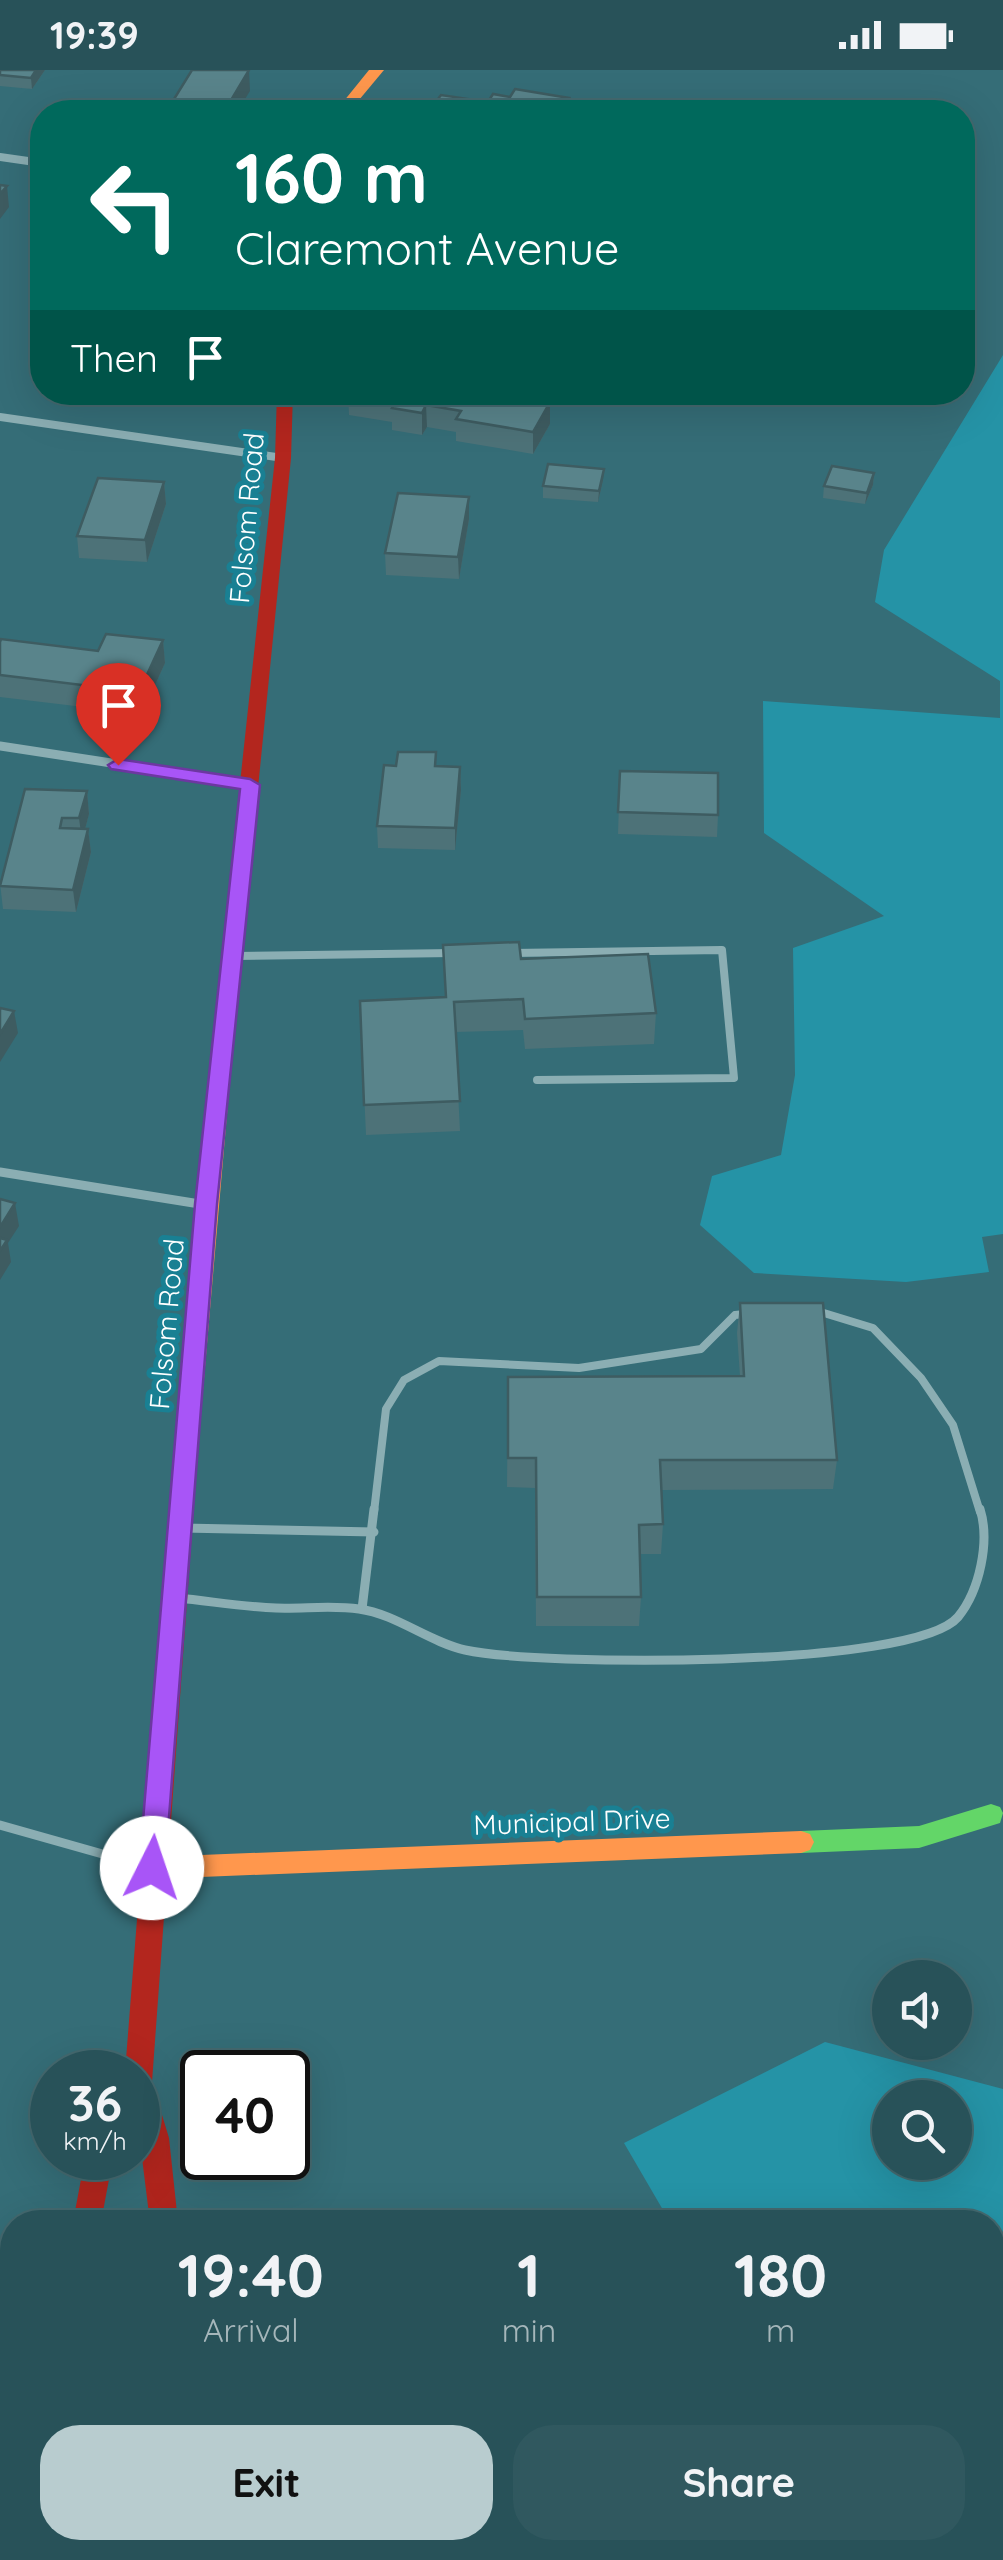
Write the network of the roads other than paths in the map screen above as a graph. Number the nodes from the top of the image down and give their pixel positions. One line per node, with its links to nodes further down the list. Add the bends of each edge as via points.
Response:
1 (378, 70): 2 (street)
2 (352, 100)
3 (0, 157): 4 (street)
4 (30, 161)
5 (284, 405): 7 (street, Folsom Road)
6 (0, 418): 7 (street)
7 (283, 458): 9 (street, Folsom Road)
8 (0, 746): 9 (street)
9 (250, 785): 12 (street, Folsom Road)
10 (468, 953): 12 (lane)
11 (507, 953): 13 (lane, via 722,950 734,1078)
12 (233, 956): 15 (street, Folsom Road)
13 (536, 1080)
14 (0, 1172): 15 (street)
15 (206, 1204): 18 (street, Folsom Road)
16 (808, 1310): 21 (lane, via 873,1328 921,1378 953,1425 985,1526 980,1571 957,1618 921,1638 861,1649 615,1660 465,1650)
17 (755, 1313): 19 (lane, via 736,1315 700,1348 579,1368 439,1362 404,1380 386,1408)
18 (180, 1528): 19 (lane); 20 (street, Folsom Road)
19 (374, 1532): 21 (lane)
20 (174, 1598): 21 (lane); 24 (street, Folsom Road)
21 (362, 1609)
22 (992, 1815): 24 (street, Municipal Drive, via 919,1837)
23 (1, 1829): 24 (lane)
24 (152, 1868): 25 (street, Folsom Road)
25 (140, 2050)
26 (95, 2180): 28 (street)
27 (160, 2180): 29 (street, Folsom Road)
28 (88, 2210)
29 (163, 2210)

